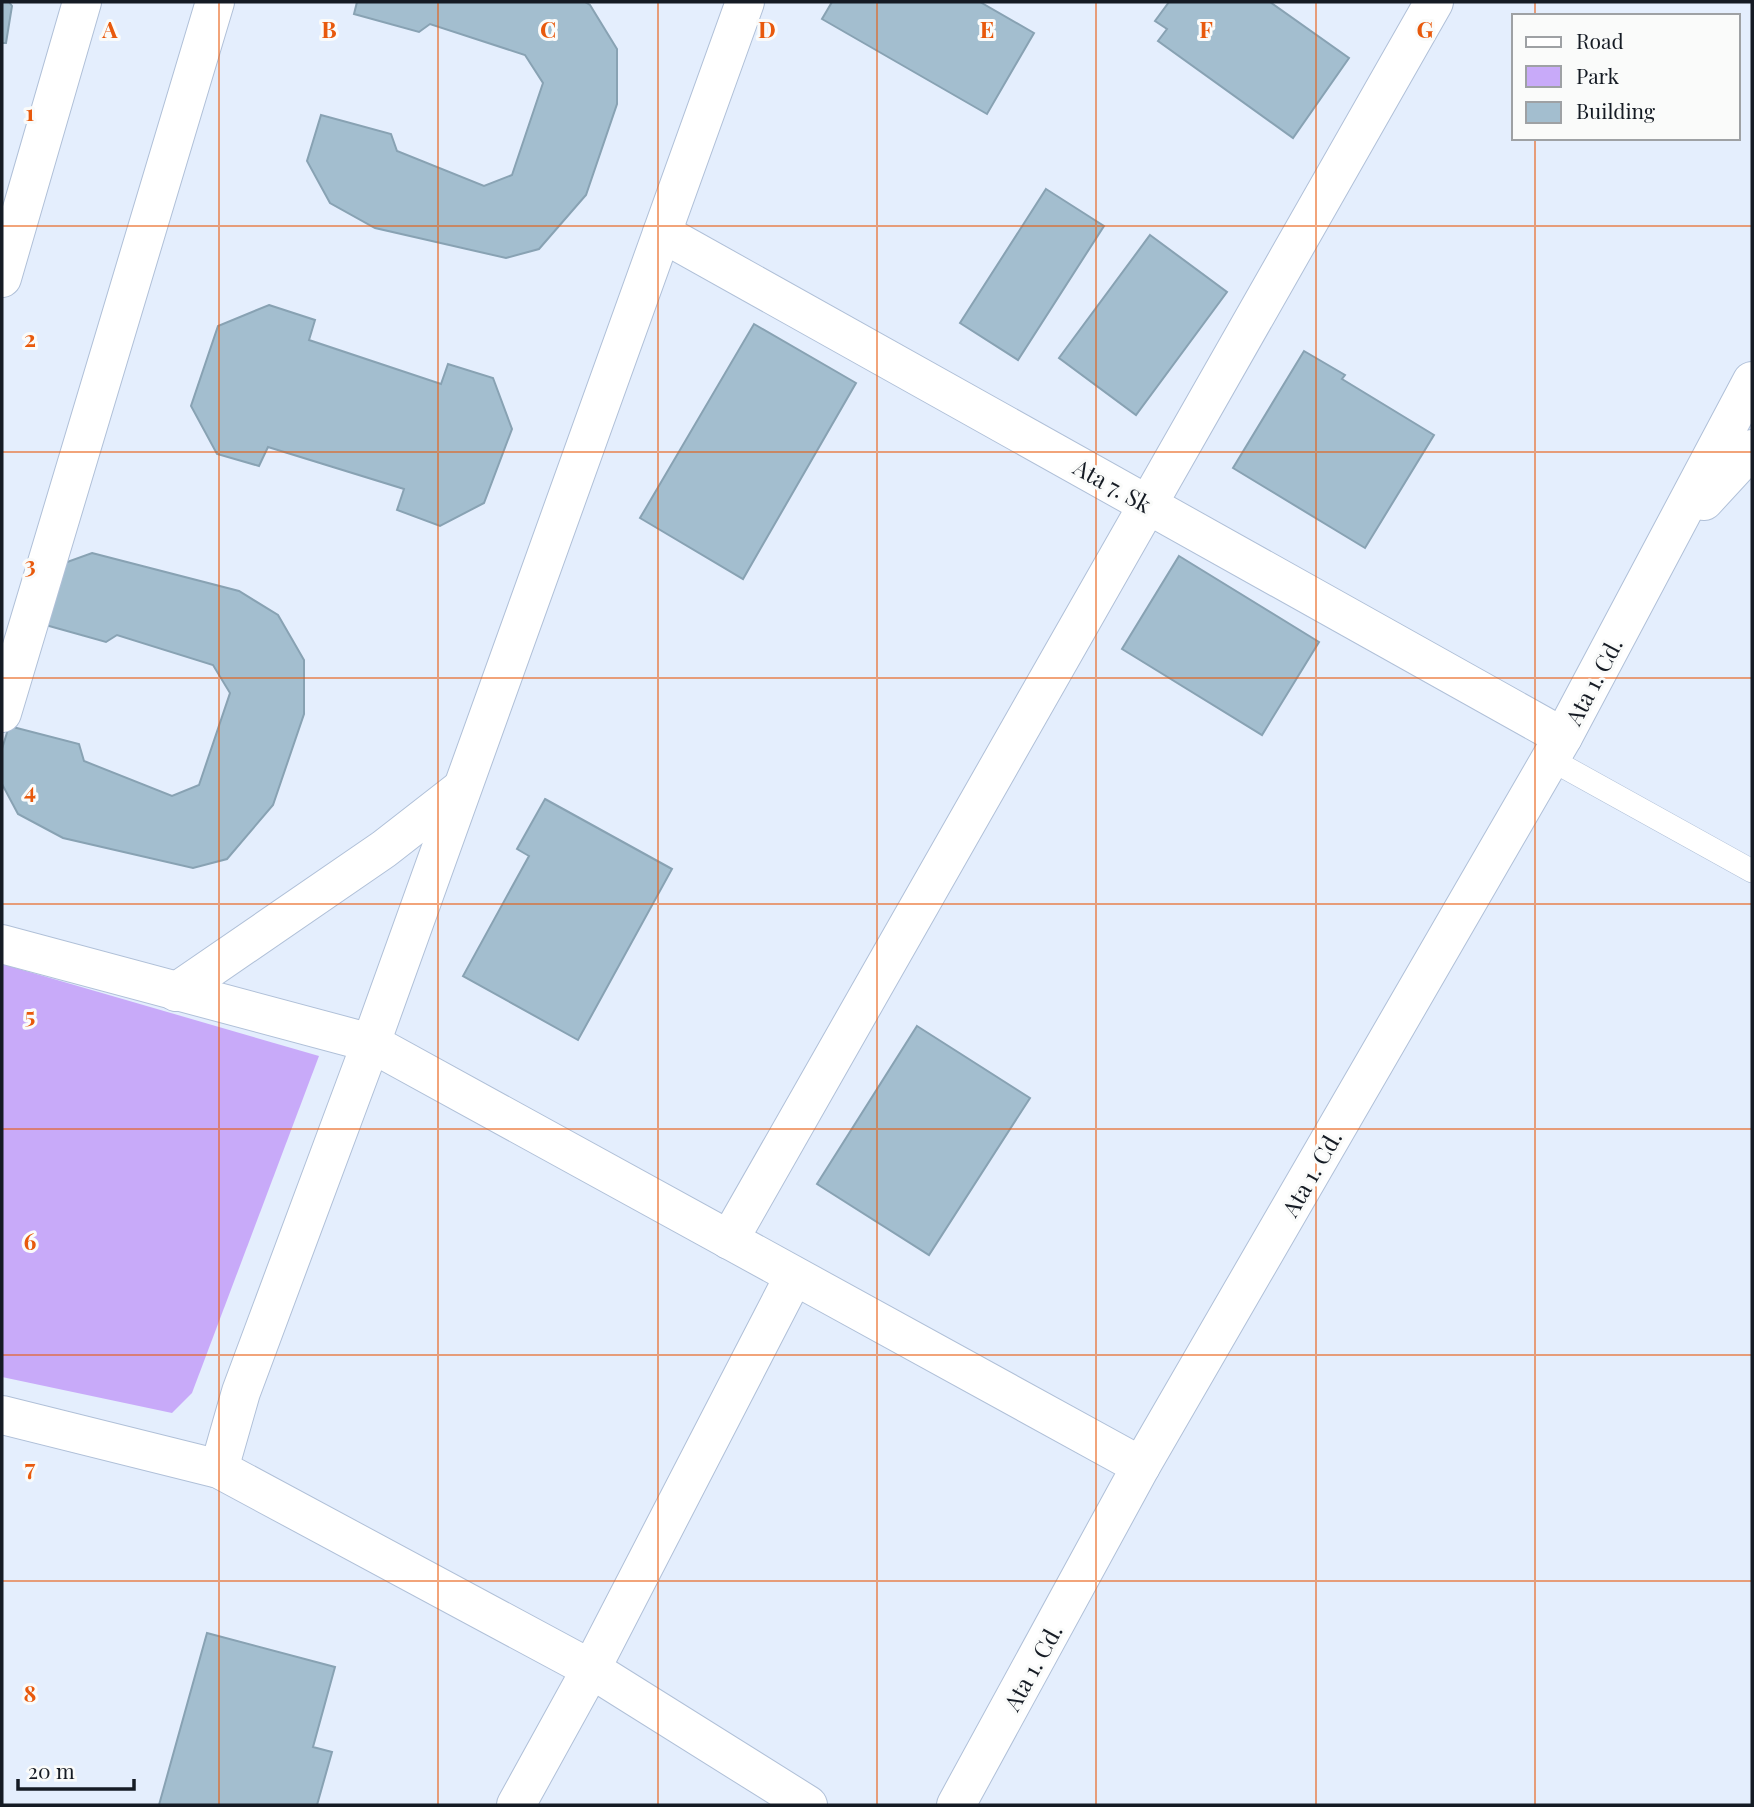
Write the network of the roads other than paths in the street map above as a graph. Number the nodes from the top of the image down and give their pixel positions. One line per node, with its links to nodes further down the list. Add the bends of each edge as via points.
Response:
1 (82, 2): 6 (street)
2 (215, 2): 11 (street)
3 (745, 2): 5 (street)
4 (1434, 2): 9 (street)
5 (662, 233): 9 (street, Ata 7. Sk); 13 (street)
6 (2, 278)
7 (1752, 381): 10 (street, Ata 1. Cd.)
8 (1752, 449): 10 (street, Ata 1. Cd.)
9 (1147, 504): 12 (street, Ata 7. Sk); 18 (street)
10 (1667, 542): 12 (street, Ata 1. Cd.)
11 (2, 713)
12 (1557, 748): 14 (lane); 21 (street, Ata 1. Cd.)
13 (461, 789): 16 (street, via 384,849); 17 (street)
14 (1752, 870)
15 (2, 944): 16 (street)
16 (176, 992): 17 (street)
17 (371, 1043): 18 (street); 22 (street, via 241,1392)
18 (729, 1240): 19 (street)
19 (794, 1276): 21 (street); 23 (street)
20 (2, 1415): 22 (street)
21 (1141, 1466): 26 (street, Ata 1. Cd.)
22 (219, 1469): 23 (street)
23 (591, 1669): 24 (street); 25 (street)
24 (516, 1805)
25 (808, 1805)
26 (956, 1805)

